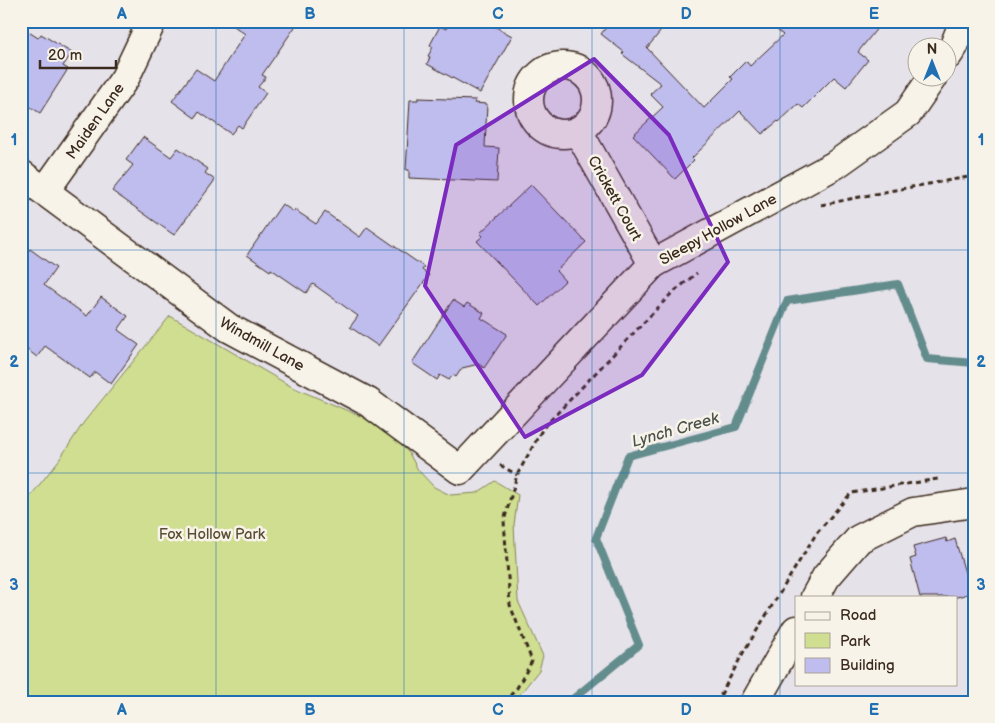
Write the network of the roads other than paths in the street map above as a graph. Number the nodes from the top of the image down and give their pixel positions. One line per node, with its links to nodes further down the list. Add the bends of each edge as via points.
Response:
1 (152, 21): 7 (street, Maiden Lane, via 125,78)
2 (964, 21): 3 (street)
3 (957, 38)
4 (925, 88): 8 (street, Sleepy Hollow Lane, via 908,113 835,165)
5 (578, 132): 8 (street, Crickett Court)
6 (21, 174): 7 (street, Windmill Lane)
7 (45, 191): 9 (street, Windmill Lane, via 229,328 368,402)
8 (653, 264): 9 (street, Sleepy Hollow Lane)
9 (460, 470)
10 (974, 503): 11 (street, via 913,512 859,539 826,578)
11 (816, 596)
12 (795, 632): 13 (street)
13 (755, 702)

